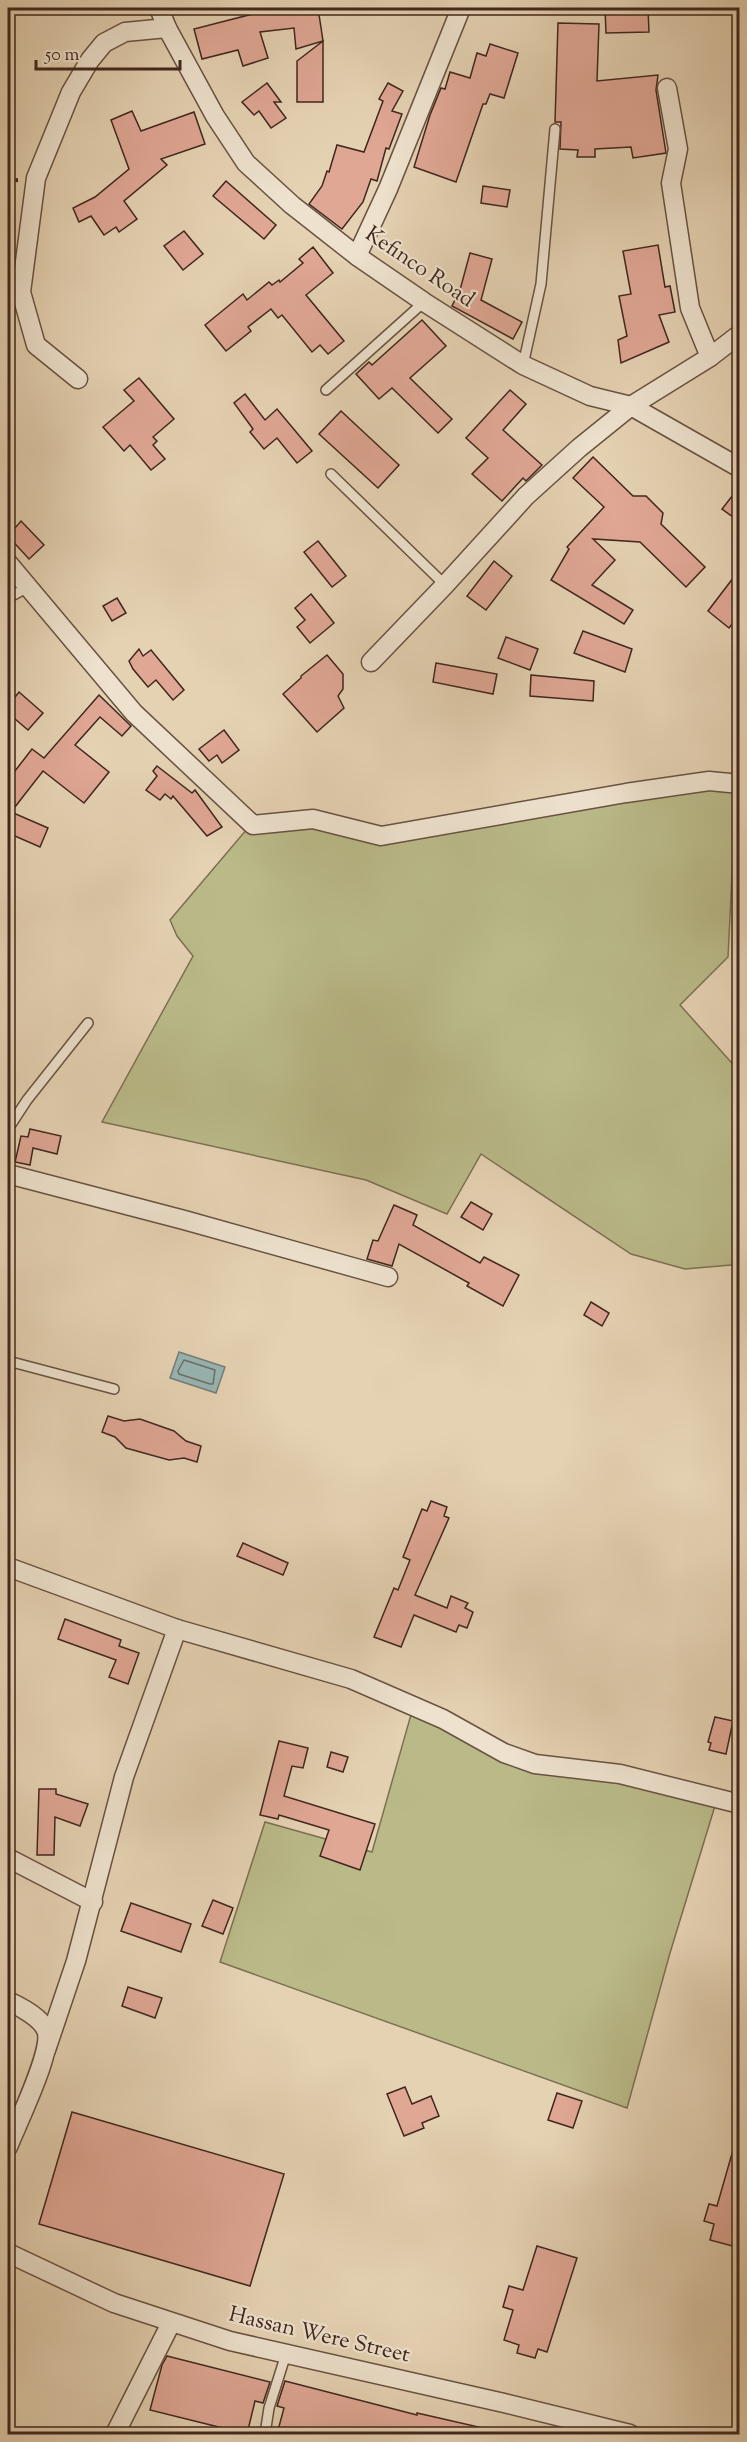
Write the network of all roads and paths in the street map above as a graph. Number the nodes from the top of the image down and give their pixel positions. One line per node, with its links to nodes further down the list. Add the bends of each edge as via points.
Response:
1 (159, 8): 3 (street, Kefinco Road)
2 (461, 8): 6 (street)
3 (167, 28): 6 (street, Kefinco Road, via 215,116 246,163); 11 (street, via 125,32 104,43 71,92 36,178 21,292 36,345)
4 (666, 88): 9 (street, via 678,148 671,183 690,308)
5 (555, 129): 10 (lane, via 541,284)
6 (357, 256): 7 (street, Kefinco Road)
7 (424, 303): 10 (street, Kefinco Road); 12 (lane)
8 (740, 334): 9 (street)
9 (710, 357): 13 (street)
10 (523, 365): 13 (street, Kefinco Road, via 590,396)
11 (78, 379)
12 (326, 390)
13 (631, 406): 14 (street, Kefinco Road); 17 (street, via 526,496)
14 (740, 468)
15 (331, 474): 17 (lane)
16 (8, 563): 18 (street)
17 (446, 585): 20 (street)
18 (28, 586): 19 (lane); 21 (street, via 134,713 253,825 313,819 381,836 638,791 710,781)
19 (8, 598)
20 (371, 662)
21 (740, 784)
22 (88, 1023): 23 (lane)
23 (8, 1130)
24 (8, 1174): 25 (street)
25 (388, 1277)
26 (8, 1361): 27 (lane)
27 (114, 1389)
28 (8, 1567): 29 (street)
29 (177, 1629): 30 (street, via 351,1679 443,1719 504,1753 535,1764 620,1774); 32 (street, via 124,1778)
30 (740, 1804)
31 (8, 1858): 32 (street)
32 (93, 1902): 34 (street)
33 (8, 2001): 34 (street, via 37,2019 47,2031)
34 (46, 2050): 35 (street)
35 (8, 2147)
36 (8, 2253): 37 (street, Hassan Were Street, via 114,2303)
37 (171, 2323): 38 (street, Hassan Were Street); 39 (street)
38 (286, 2354): 40 (lane); 41 (street, Hassan Were Street)
39 (115, 2434)
40 (265, 2434)
41 (630, 2434)

